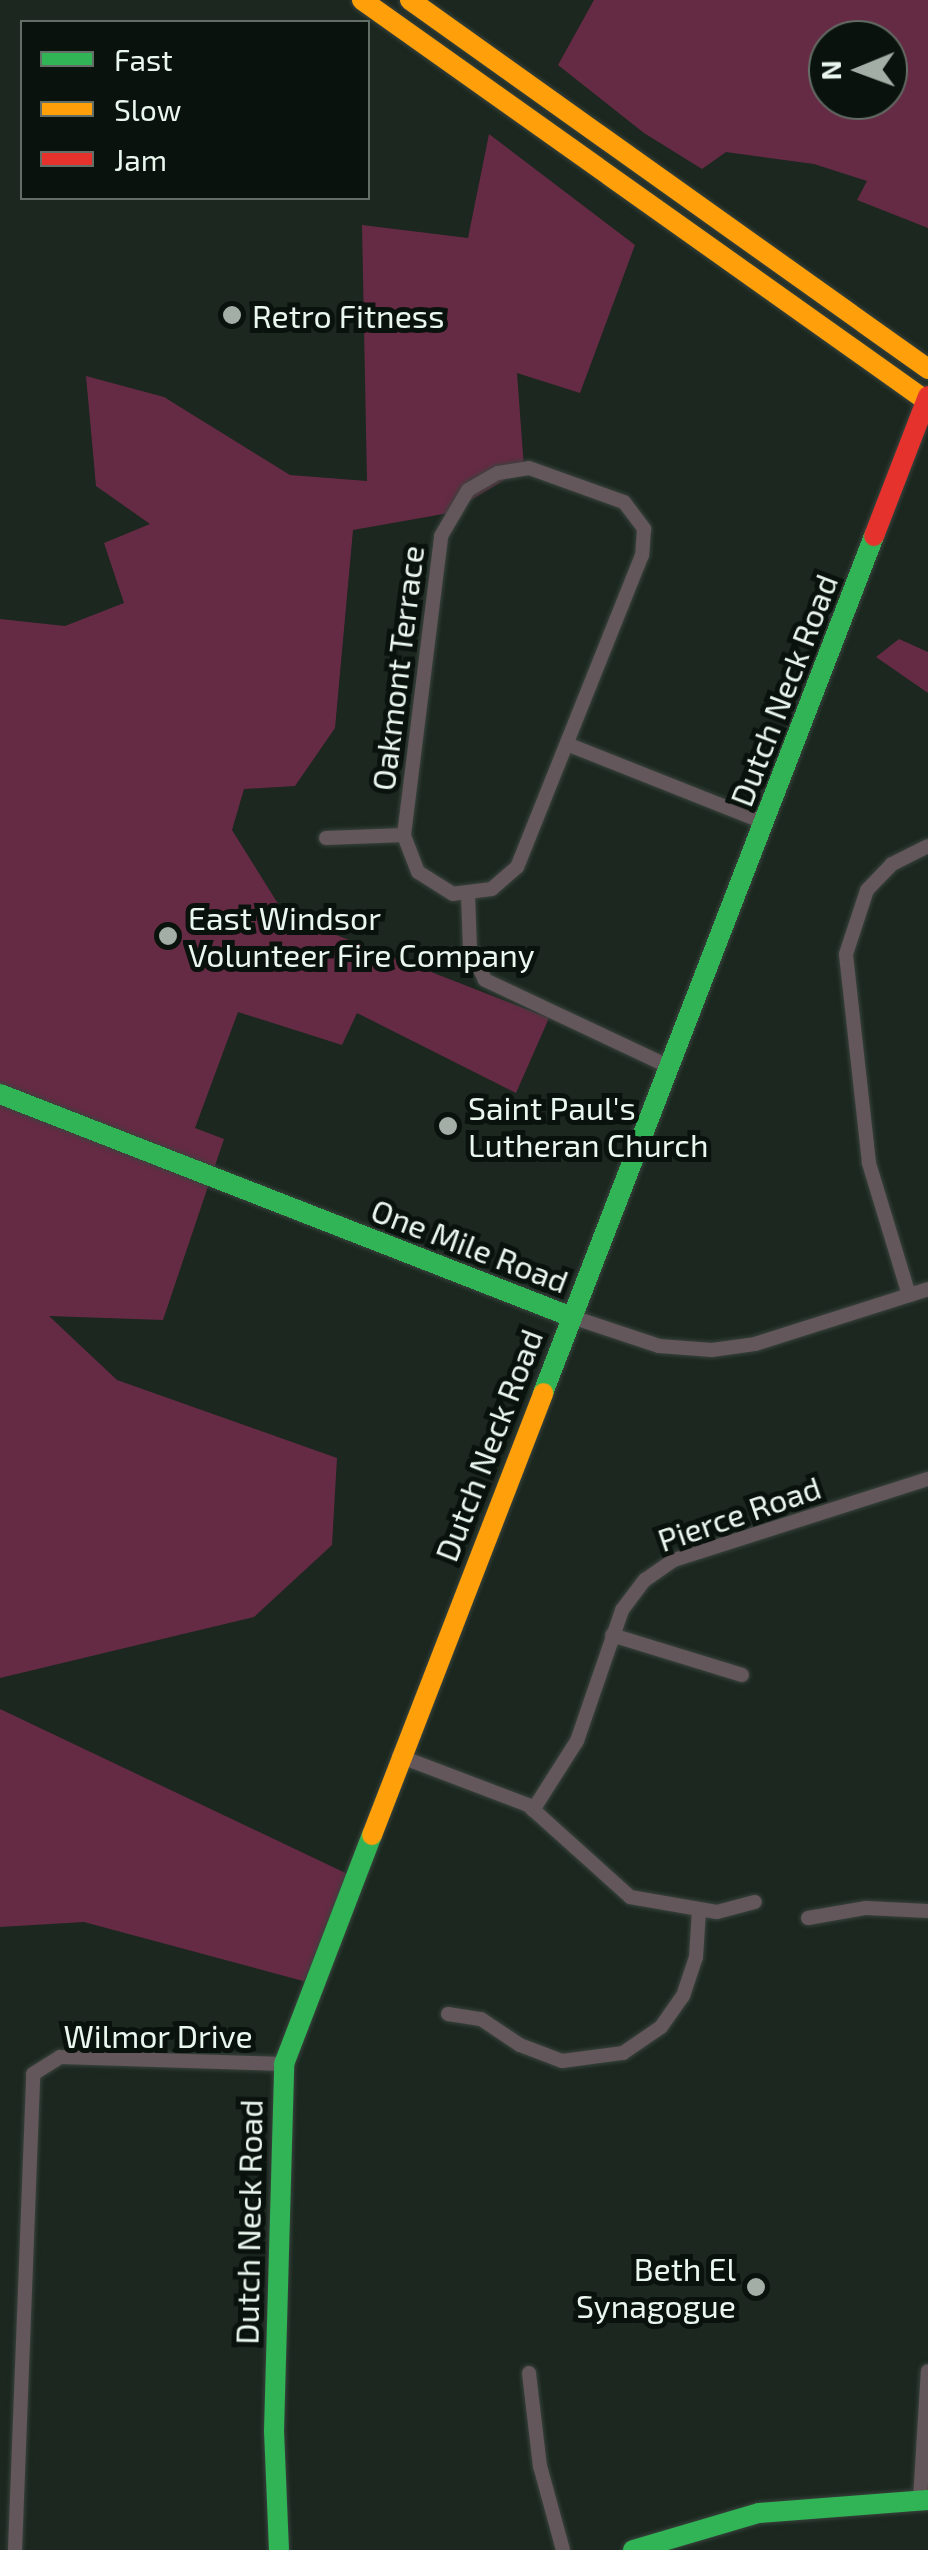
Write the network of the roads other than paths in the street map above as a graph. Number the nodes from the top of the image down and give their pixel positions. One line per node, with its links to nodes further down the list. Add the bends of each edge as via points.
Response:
1 (362, 0): 4 (main road)
2 (410, 0): 3 (main road)
3 (486, 55): 4 (main road); 5 (main road)
4 (448, 62): 6 (main road)
5 (928, 368)
6 (928, 400): 8 (main road, Dutch Neck Road)
7 (567, 744): 8 (street); 9 (street, Oakmont Terrace, via 642,555 644,529 624,502 544,470 514,469 468,490 441,536); 12 (street, Oakmont Terrace, via 516,868 492,889)
8 (763, 822): 13 (main road, Dutch Neck Road)
9 (404, 835): 10 (street); 12 (street, Oakmont Terrace, via 410,860 428,882)
10 (326, 838)
11 (928, 846): 16 (street, via 892,864 867,890 846,954 869,1163)
12 (468, 896): 13 (street, via 470,949 486,980)
13 (666, 1065): 17 (main road, Dutch Neck Road)
14 (0, 1094): 17 (main road, One Mile Road)
15 (928, 1288): 16 (street, One Mile Road)
16 (909, 1294): 17 (street, One Mile Road, via 755,1344 712,1350 659,1346)
17 (569, 1316): 21 (main road, Dutch Neck Road)
18 (928, 1479): 19 (street, Pierce Road, via 674,1560 636,1589)
19 (612, 1636): 20 (street); 22 (street, Pierce Road, via 576,1741)
20 (742, 1675)
21 (399, 1756): 22 (street); 28 (main road, Dutch Neck Road)
22 (533, 1810): 24 (street, via 630,1897)
23 (756, 1902): 24 (street, via 735,1911)
24 (699, 1910): 27 (street, via 696,1957 683,1996 661,2027 623,2053 562,2060 520,2045 481,2019)
25 (928, 1911): 26 (street, via 866,1908)
26 (808, 1918)
27 (448, 2014)
28 (284, 2064): 32 (street, Wilmor Drive, via 60,2057 33,2074); 33 (main road, Dutch Neck Road, via 274,2414)
29 (928, 2371): 31 (street)
30 (530, 2373): 34 (street, via 540,2466)
31 (924, 2500): 35 (main road, via 759,2512)
32 (15, 2550)
33 (279, 2550)
34 (563, 2550)
35 (633, 2550)

